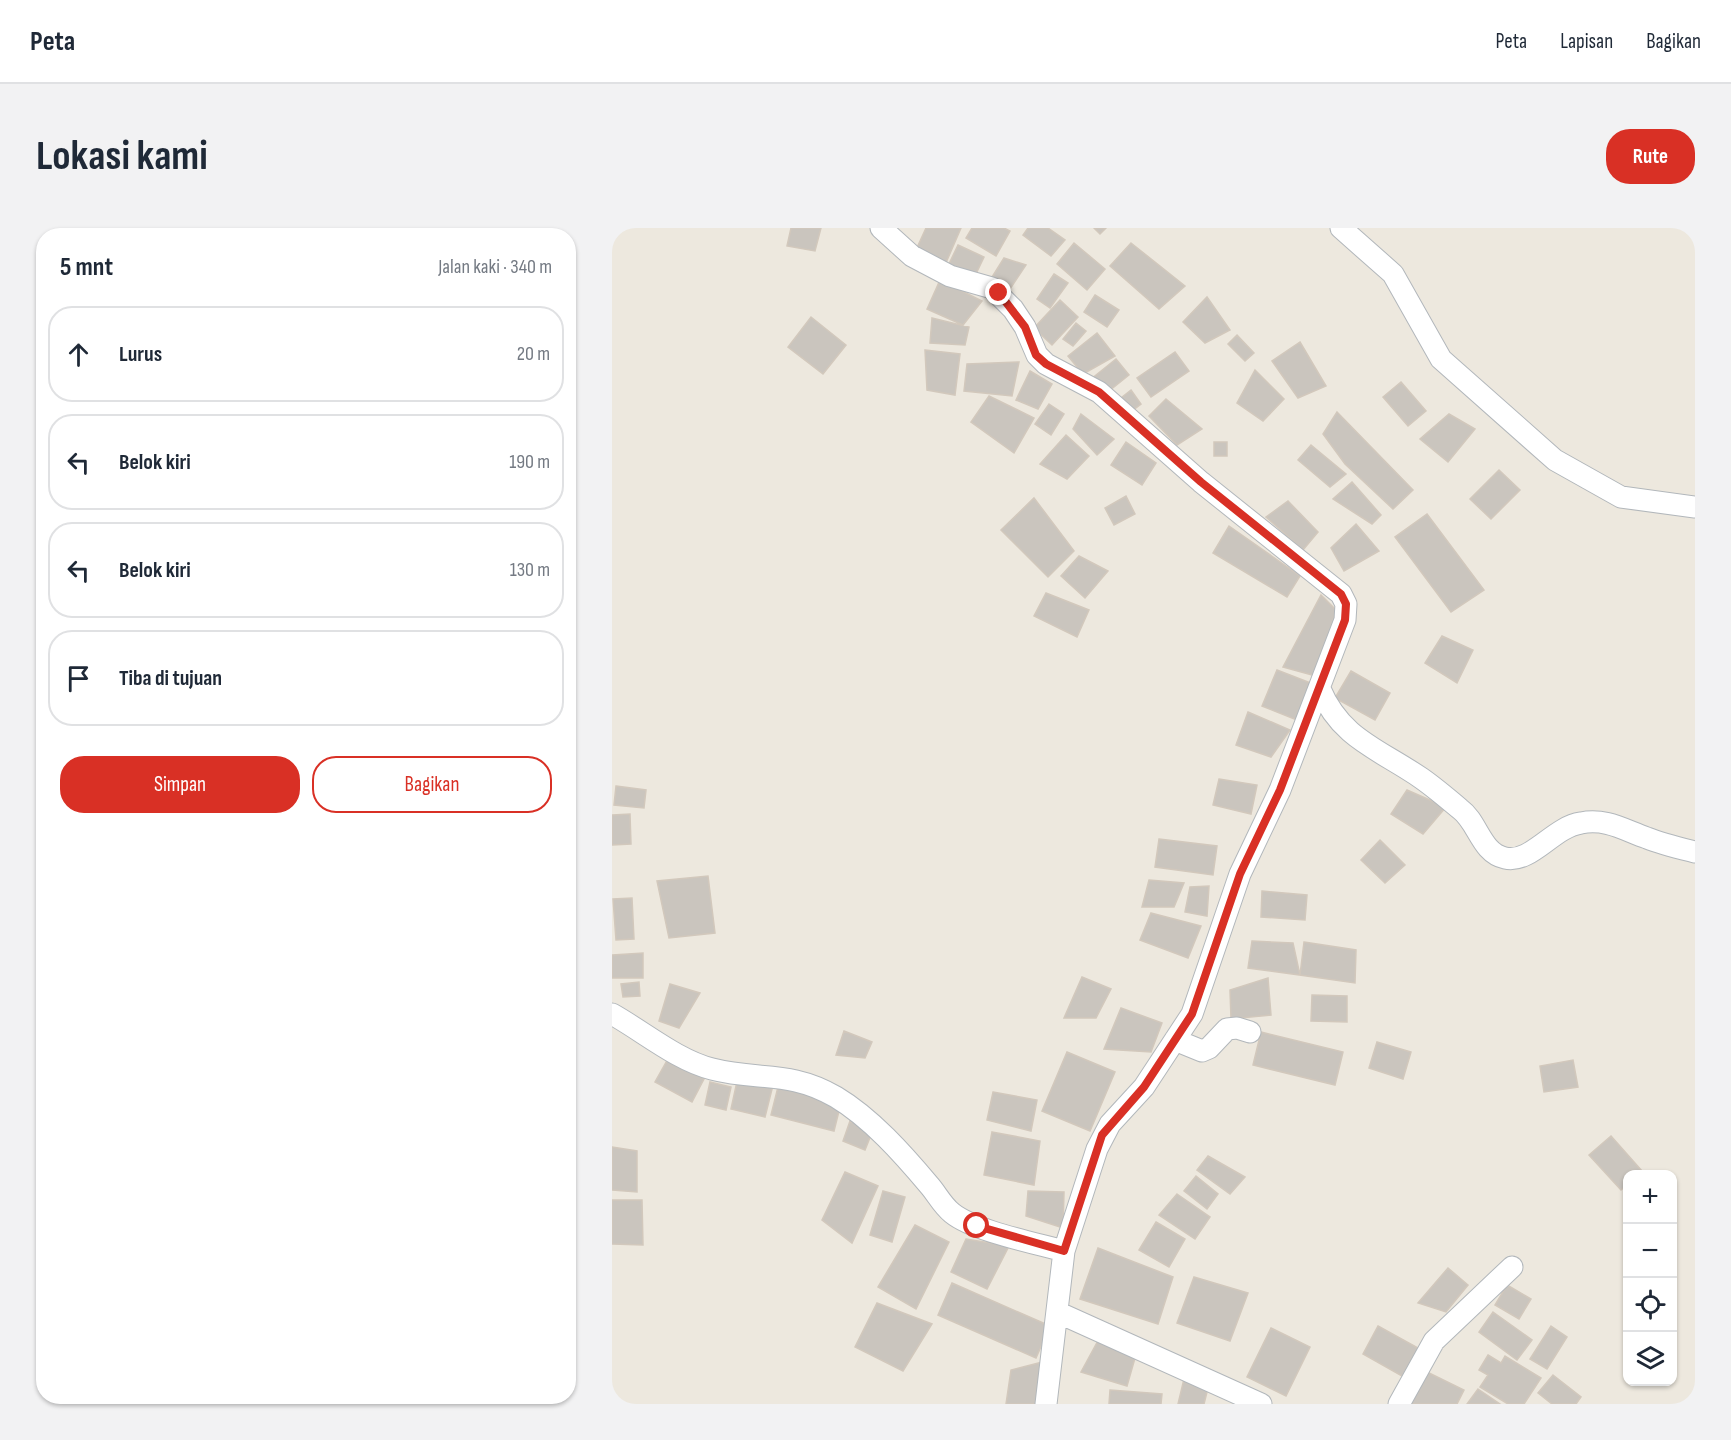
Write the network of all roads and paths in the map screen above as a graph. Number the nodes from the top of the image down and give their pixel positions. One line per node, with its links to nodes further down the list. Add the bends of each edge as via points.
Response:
1 (881, 228): 4 (street, via 912,256 950,276 992,288 1013,309 1036,355 1046,364 1099,392 1201,482 1341,594 1346,604 1345,620)
2 (1341, 228): 3 (street, via 1393,274 1441,359 1555,460 1621,497)
3 (1695, 507)
4 (1320, 689): 5 (street, via 1341,725 1464,811 1496,855 1524,857 1556,832 1580,823 1603,821 1647,839); 8 (street, via 1280,790 1240,874 1192,1014)
5 (1695, 852)
6 (612, 1014): 9 (street, via 711,1069 780,1076 836,1097 896,1149 953,1215 977,1226)
7 (1250, 1032): 8 (street, via 1227,1029 1202,1051)
8 (1174, 1040): 9 (street, via 1144,1087 1102,1135)
9 (1064, 1251): 11 (street)
10 (1512, 1267): 14 (street, via 1434,1341)
11 (1058, 1312): 12 (street); 13 (street)
12 (1047, 1404)
13 (1261, 1404)
14 (1399, 1404)

